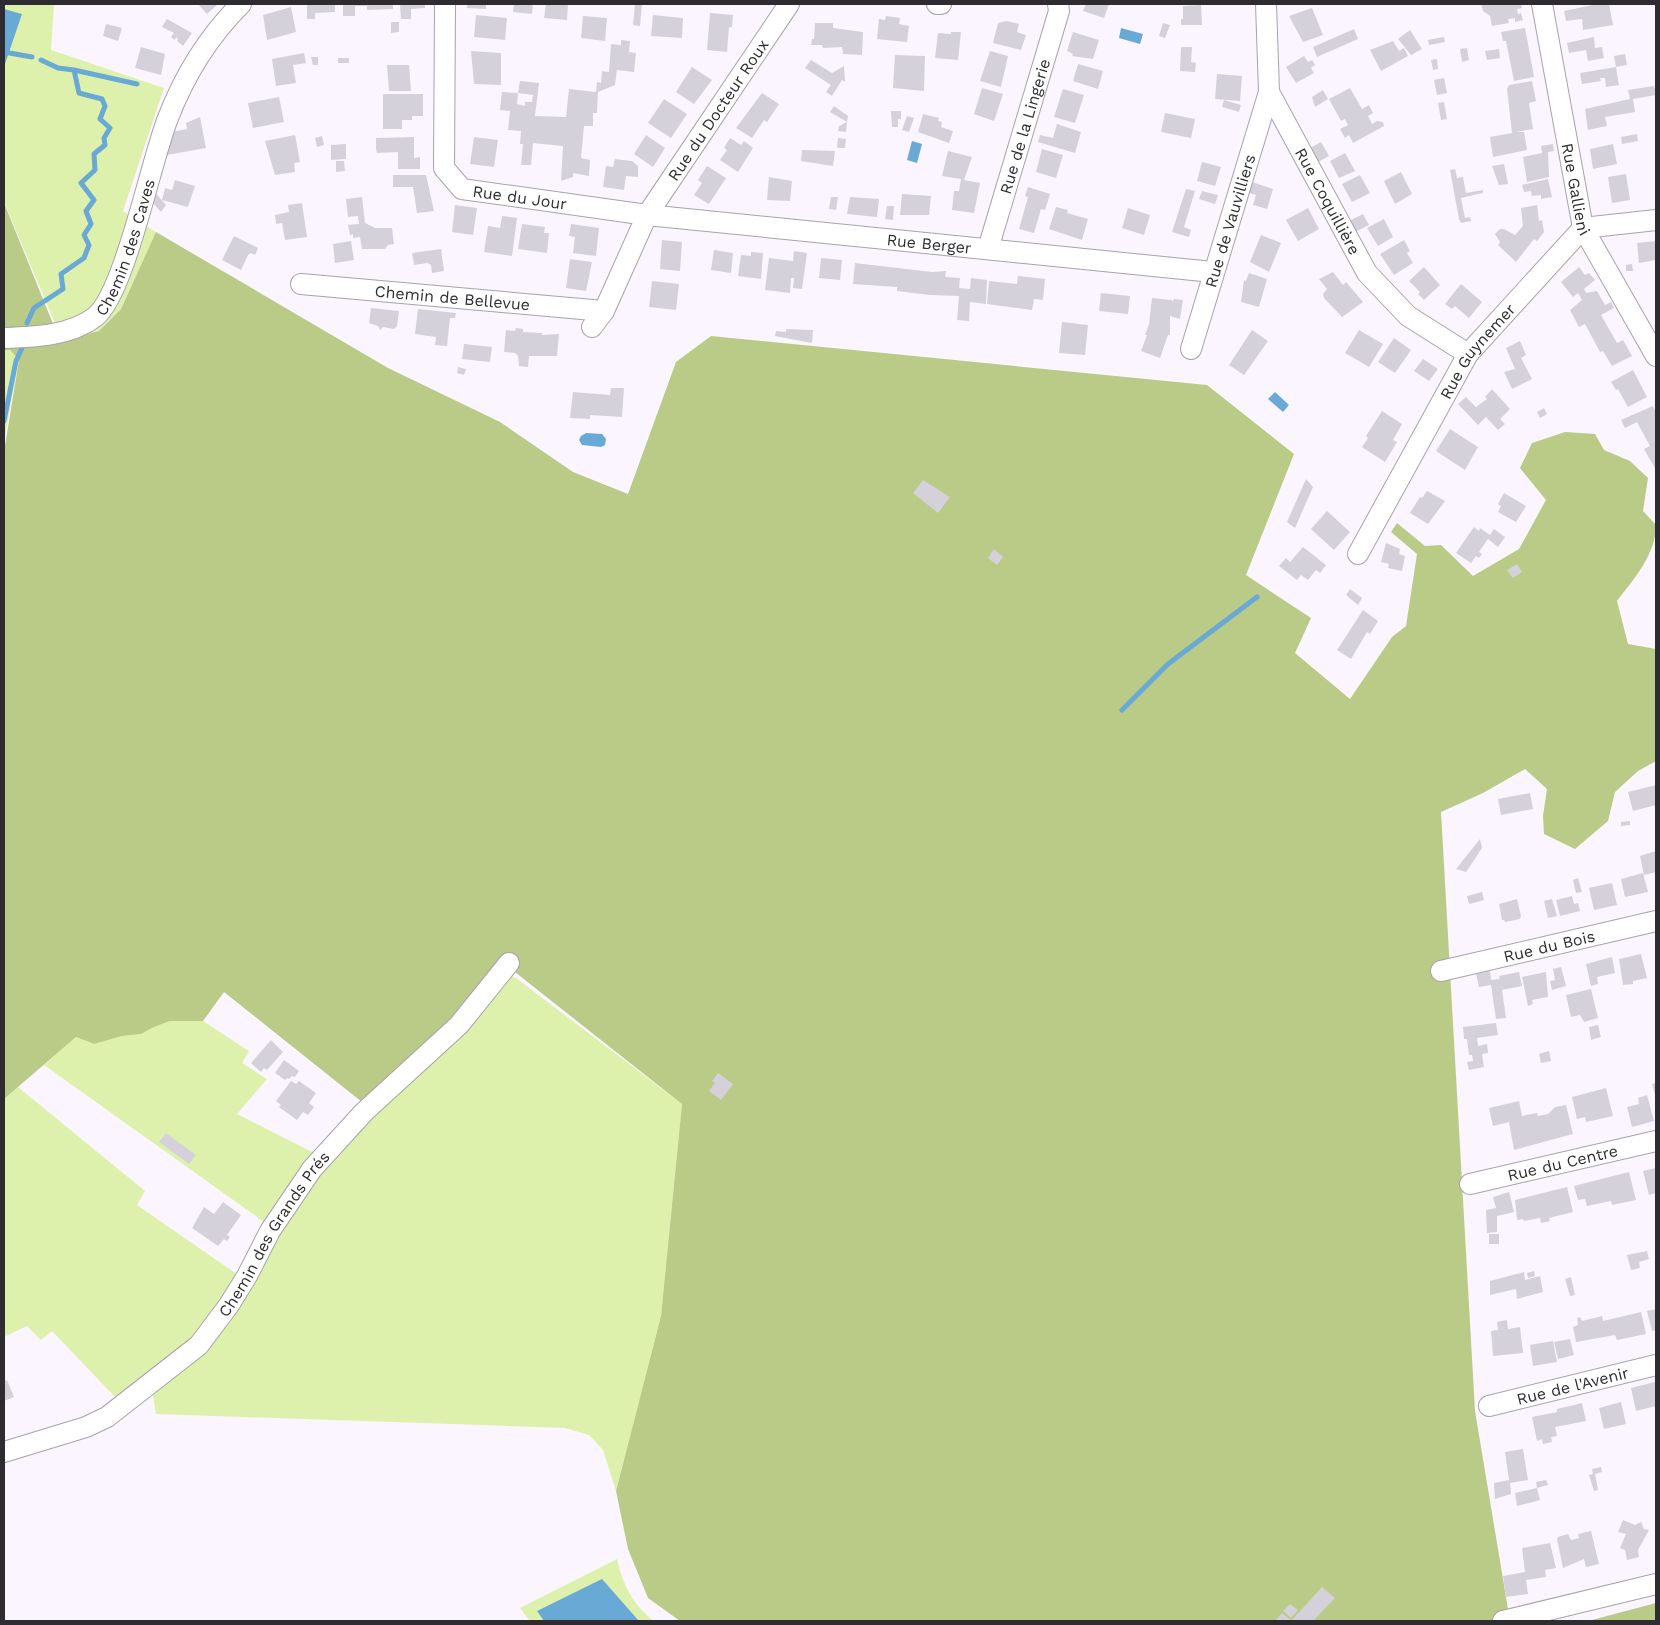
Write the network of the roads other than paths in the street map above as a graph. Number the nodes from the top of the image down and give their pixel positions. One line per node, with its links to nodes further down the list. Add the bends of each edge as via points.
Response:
1 (241, 4): 17 (street, Chemin des Caves, via 218,27 182,85 167,120 112,293 97,315 76,329)
2 (445, 4): 10 (street, Rue du Jour, via 444,168 462,189)
3 (789, 4): 10 (street, Rue du Docteur Roux)
4 (937, 4): 5 (street)
5 (941, 4)
6 (1058, 4): 13 (street, Rue de la Lingerie, via 1059,12)
7 (1266, 4): 9 (street, Rue Coquillière)
8 (1542, 4): 12 (street, Rue Gallieni)
9 (1269, 92): 14 (street, Rue de Vauvilliers); 19 (street, Rue Coquillière, via 1367,273 1408,316)
10 (647, 215): 13 (street, Rue Berger); 16 (street, Rue du Docteur Roux)
11 (1656, 220): 12 (street)
12 (1583, 228): 19 (street, Rue Guynemer); 20 (street, Rue Gallieni)
13 (988, 249): 14 (street, Rue Berger)
14 (1213, 272): 18 (street, Rue de Vauvilliers)
15 (301, 284): 16 (street, Chemin de Bellevue)
16 (598, 319)
17 (4, 338)
18 (1191, 349)
19 (1468, 354): 21 (street, Rue Guynemer)
20 (1656, 356)
21 (1358, 554)
22 (1656, 921): 24 (street, Rue du Bois)
23 (509, 963): 29 (street, Chemin des Grands Prés, via 459,1025 364,1112 312,1169 270,1231 229,1306 199,1345 107,1417 86,1428)
24 (1441, 971)
25 (1656, 1141): 26 (street, Rue du Centre)
26 (1470, 1184)
27 (1656, 1365): 28 (street, Rue de l'Avenir)
28 (1489, 1406)
29 (4, 1452)
30 (1656, 1584): 31 (street)
31 (1503, 1621)

